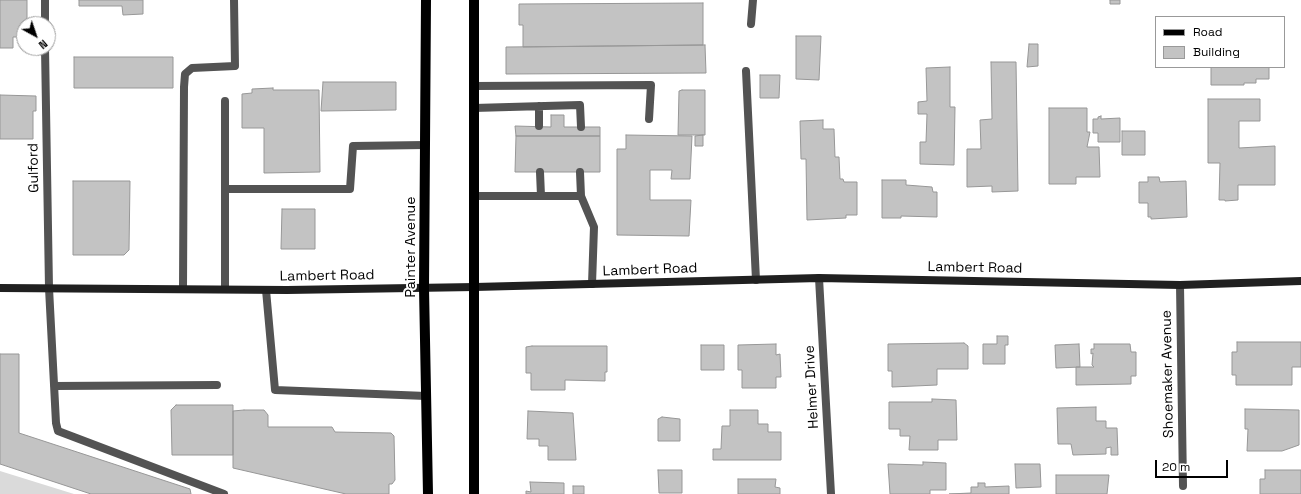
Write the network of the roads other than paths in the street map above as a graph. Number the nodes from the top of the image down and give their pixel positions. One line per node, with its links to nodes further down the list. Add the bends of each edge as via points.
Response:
1 (45, 0): 6 (street)
2 (234, 0): 33 (street, via 235,66 192,68 185,74)
3 (426, 0): 17 (main road, Painter Avenue)
4 (474, 0): 10 (main road)
5 (753, 0): 7 (street)
6 (45, 16)
7 (751, 24)
8 (45, 56): 31 (street, Gulford)
9 (746, 71): 25 (street)
10 (474, 86): 13 (main road); 14 (street, via 651,85)
11 (225, 101): 20 (street)
12 (539, 106): 13 (street); 15 (street); 16 (street, via 580,105)
13 (474, 108): 21 (main road)
14 (649, 119)
15 (539, 126)
16 (581, 127)
17 (425, 144): 20 (street, via 353,146 350,189); 32 (main road, Painter Avenue)
18 (540, 172): 22 (street)
19 (580, 172): 23 (street)
20 (225, 189): 34 (street)
21 (474, 196): 22 (street); 29 (main road)
22 (541, 196): 23 (street)
23 (581, 196): 27 (street, via 594,227)
24 (819, 278): 25 (main road, Lambert Road); 28 (main road, Lambert Road); 43 (street, Helmer Drive)
25 (756, 280): 27 (main road, Lambert Road)
26 (1301, 281): 28 (main road, Lambert Road)
27 (592, 284): 29 (main road, Lambert Road)
28 (1180, 286): 39 (street, Shoemaker Avenue)
29 (475, 287): 32 (main road, Lambert Road); 42 (main road)
30 (0, 288): 31 (main road, Lambert Road)
31 (49, 288): 33 (main road, Lambert Road); 37 (street, Gulford)
32 (424, 288): 35 (main road, Lambert Road); 38 (main road, Painter Avenue)
33 (183, 289): 34 (main road, Lambert Road)
34 (225, 290): 35 (main road, Lambert Road)
35 (266, 290): 38 (street, via 275,390)
36 (217, 385): 37 (street)
37 (54, 386): 40 (street, Gulford, via 58,431)
38 (426, 396): 41 (main road, Painter Avenue)
39 (1183, 486)
40 (224, 494)
41 (428, 494)
42 (474, 494)
43 (831, 494)

